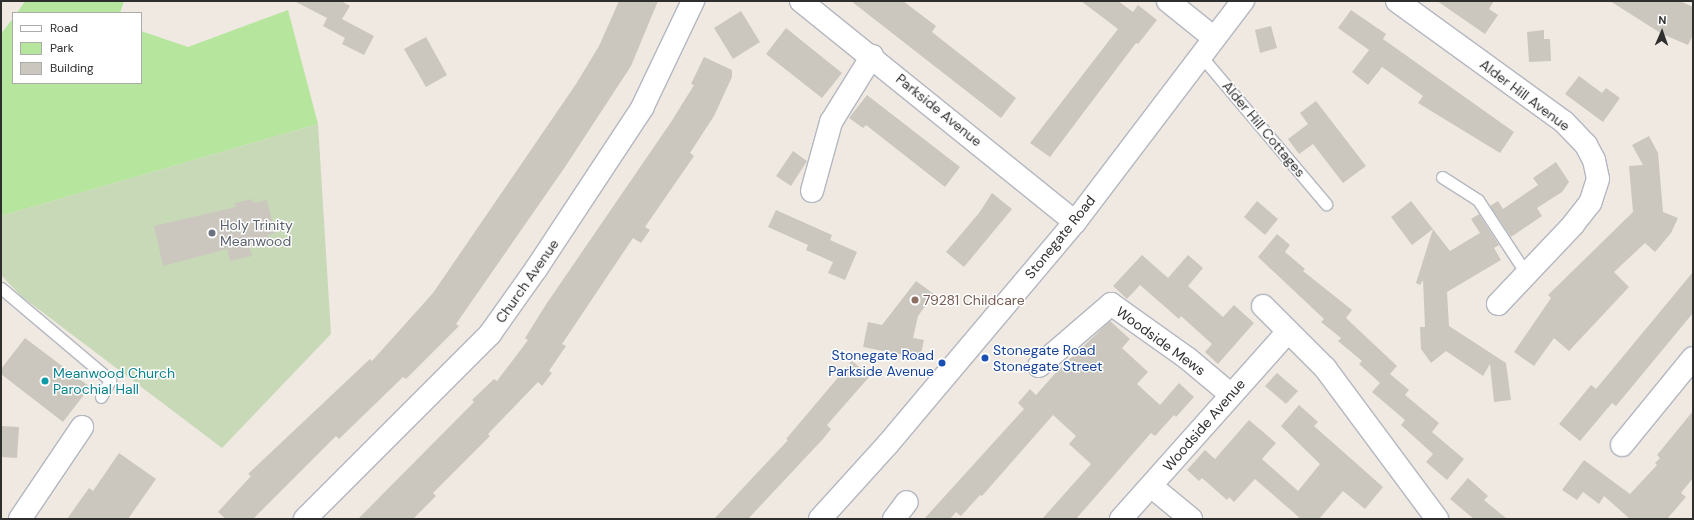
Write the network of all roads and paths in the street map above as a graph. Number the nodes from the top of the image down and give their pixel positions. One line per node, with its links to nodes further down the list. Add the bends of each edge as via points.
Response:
1 (693, 1): 27 (street, Church Avenue, via 642,108 490,334)
2 (801, 1): 7 (street, Parkside Avenue)
3 (1168, 1): 6 (street)
4 (1244, 1): 6 (street, Stonegate Road)
5 (1397, 1): 13 (street, Alder Hill Avenue, via 1564,122 1586,145 1594,160 1598,179 1590,203)
6 (1214, 38): 8 (street, Stonegate Road)
7 (872, 56): 10 (street, via 831,122); 12 (street, Parkside Avenue)
8 (1201, 56): 11 (lane, Alder Hill Cottages); 12 (street, Stonegate Road)
9 (1442, 177): 13 (lane, via 1478,200)
10 (812, 191)
11 (1326, 204)
12 (1075, 222): 28 (street, Stonegate Road, via 888,444)
13 (1527, 275): 15 (street, Alder Hill Avenue)
14 (1, 288): 21 (lane, via 110,380)
15 (1498, 304)
16 (1263, 306): 17 (street)
17 (1287, 333): 20 (street, Woodside Avenue); 32 (street, via 1324,368)
18 (1693, 358): 23 (street)
19 (1039, 366): 20 (street, Woodside Mews, via 1111,304 1187,358)
20 (1230, 394): 24 (street, Woodside Avenue)
21 (101, 397)
22 (82, 427): 26 (street)
23 (1622, 445)
24 (1151, 486): 30 (street, Woodside Avenue); 31 (street)
25 (907, 502): 29 (street)
26 (20, 519)
27 (305, 519)
28 (820, 519)
29 (894, 519)
30 (1121, 519)
31 (1191, 519)
32 (1437, 519)

